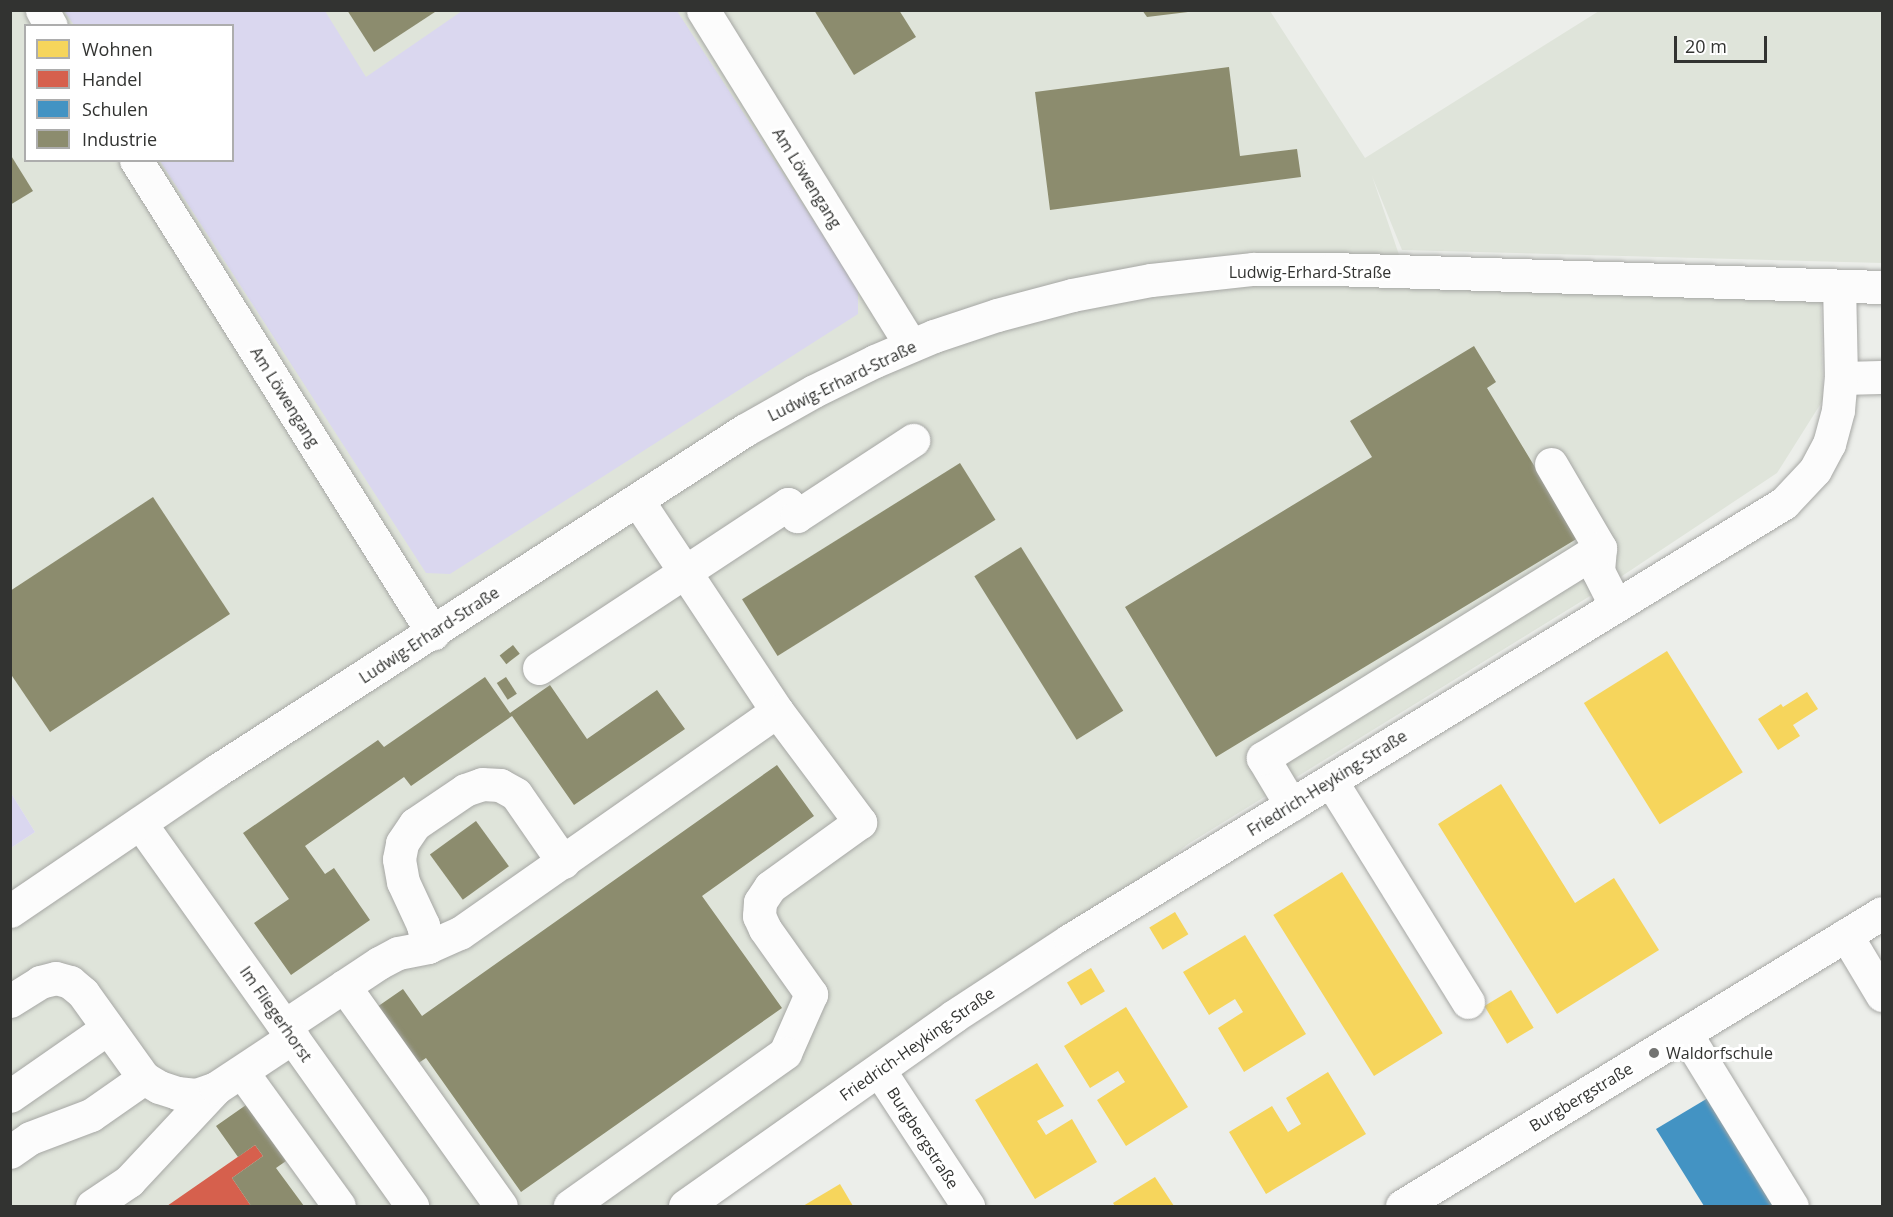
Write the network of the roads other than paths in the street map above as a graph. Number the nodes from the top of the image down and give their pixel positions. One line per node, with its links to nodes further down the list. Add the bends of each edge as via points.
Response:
1 (42, 10): 3 (street)
2 (703, 10): 7 (street, Am Löwengang)
3 (50, 24)
4 (137, 162): 16 (street, Am Löwengang)
5 (1839, 286): 6 (street, Ludwig-Erhard-Straße); 7 (street, Ludwig-Erhard-Straße, via 1333,268 1252,269 1151,280 1072,295 997,315); 9 (street, Friedrich-Heyking-Straße)
6 (1882, 287)
7 (911, 345): 12 (street, Ludwig-Erhard-Straße, via 814,391 745,430)
8 (1882, 377): 9 (street)
9 (1841, 378): 15 (street, Friedrich-Heyking-Straße, via 1829,444 1815,470 1784,503)
10 (913, 440): 14 (street, via 797,516 788,504)
11 (1551, 464): 13 (street)
12 (638, 501): 14 (street); 16 (street, Ludwig-Erhard-Straße)
13 (1600, 548): 15 (street, via 1598,571); 20 (street, via 1263,758)
14 (685, 572): 17 (street); 18 (street)
15 (1616, 606): 19 (street, Friedrich-Heyking-Straße)
16 (433, 633): 21 (street, Ludwig-Erhard-Straße)
17 (539, 668)
18 (777, 711): 22 (street); 43 (street, via 860,822 770,887 760,902 759,916 765,928 811,994 785,1053)
19 (1330, 781): 20 (street, Friedrich-Heyking-Straße); 30 (street)
20 (1291, 805): 34 (street, Friedrich-Heyking-Straße, via 1070,940)
21 (140, 822): 23 (street, Ludwig-Erhard-Straße); 32 (street, Im Fliegerhorst)
22 (563, 861): 26 (street, via 460,933); 26 (street, via 516,794 500,785 482,784 465,789 415,824 402,843 399,859 403,882)
23 (10, 911)
24 (1882, 913): 25 (street, Burgbergstraße)
25 (1846, 935): 28 (street); 33 (street, Burgbergstraße)
26 (428, 946): 27 (street, via 398,953)
27 (344, 986): 32 (street); 42 (street)
28 (1882, 994)
29 (10, 1001): 31 (street, via 40,982 56,978 70,982 83,993)
30 (1468, 1002)
31 (108, 1028): 35 (street); 37 (street)
32 (289, 1031): 36 (street); 41 (street, Im Fliegerhorst)
33 (1686, 1034): 46 (street, Burgbergstraße); 47 (street)
34 (879, 1070): 44 (street, Friedrich-Heyking-Straße); 45 (street, Burgbergstraße)
35 (144, 1078): 36 (street, via 177,1093 196,1095); 38 (street, via 91,1115 30,1138)
36 (229, 1080): 39 (street, via 129,1181); 40 (street)
37 (10, 1096)
38 (10, 1152)
39 (92, 1206)
40 (339, 1206)
41 (412, 1206)
42 (501, 1206)
43 (570, 1206)
44 (685, 1206)
45 (968, 1206)
46 (1401, 1206)
47 (1792, 1206)

